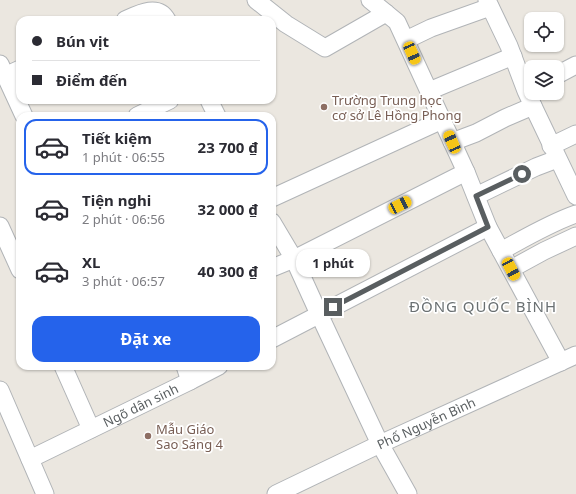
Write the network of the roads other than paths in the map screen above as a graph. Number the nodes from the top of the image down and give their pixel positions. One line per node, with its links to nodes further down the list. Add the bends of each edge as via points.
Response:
1 (256, 0): 4 (street, via 286,24 325,48)
2 (370, 0): 4 (street)
3 (489, 4): 7 (street); 8 (street)
4 (386, 13): 7 (street, via 397,22)
5 (136, 16): 6 (street, via 153,11)
6 (164, 16)
7 (406, 40): 13 (street)
8 (513, 56): 12 (street); 13 (street)
9 (576, 65): 11 (street)
10 (8, 70): 14 (street)
11 (564, 71)
12 (524, 81)
13 (429, 92): 19 (street)
14 (16, 93)
15 (531, 100): 17 (street)
16 (162, 104): 18 (street)
17 (533, 106): 21 (street); 22 (street)
18 (145, 112)
19 (442, 120): 21 (street); 25 (street)
20 (576, 134): 22 (street)
21 (452, 142): 23 (street)
22 (554, 153): 24 (street); 26 (street, via 536,168)
23 (466, 172): 26 (street); 34 (street)
24 (573, 186)
25 (276, 196)
26 (476, 196): 29 (street)
27 (576, 214): 32 (street, via 547,226)
28 (0, 226): 33 (street)
29 (488, 227): 32 (street); 38 (street)
30 (276, 229): 34 (street)
31 (576, 236): 37 (street)
32 (501, 251): 37 (street)
33 (11, 252): 35 (street)
34 (294, 259): 36 (street); 38 (street)
35 (16, 262)
36 (276, 266)
37 (511, 269): 41 (street)
38 (319, 314): 39 (street); 47 (street)
39 (276, 337)
40 (576, 355): 41 (street, Phố Nguyễn Bình)
41 (561, 362): 47 (street, Phố Nguyễn Bình)
42 (65, 370): 46 (street, Ngõ dân sinh)
43 (201, 370): 44 (street, Ngõ dân sinh)
44 (188, 373): 46 (street, Ngõ dân sinh)
45 (0, 390): 48 (street)
46 (91, 429): 48 (street, Ngõ dân sinh)
47 (380, 444): 50 (street, Phố Nguyễn Bình); 51 (street)
48 (30, 459): 49 (street)
49 (45, 494)
50 (276, 494)
51 (408, 494)

